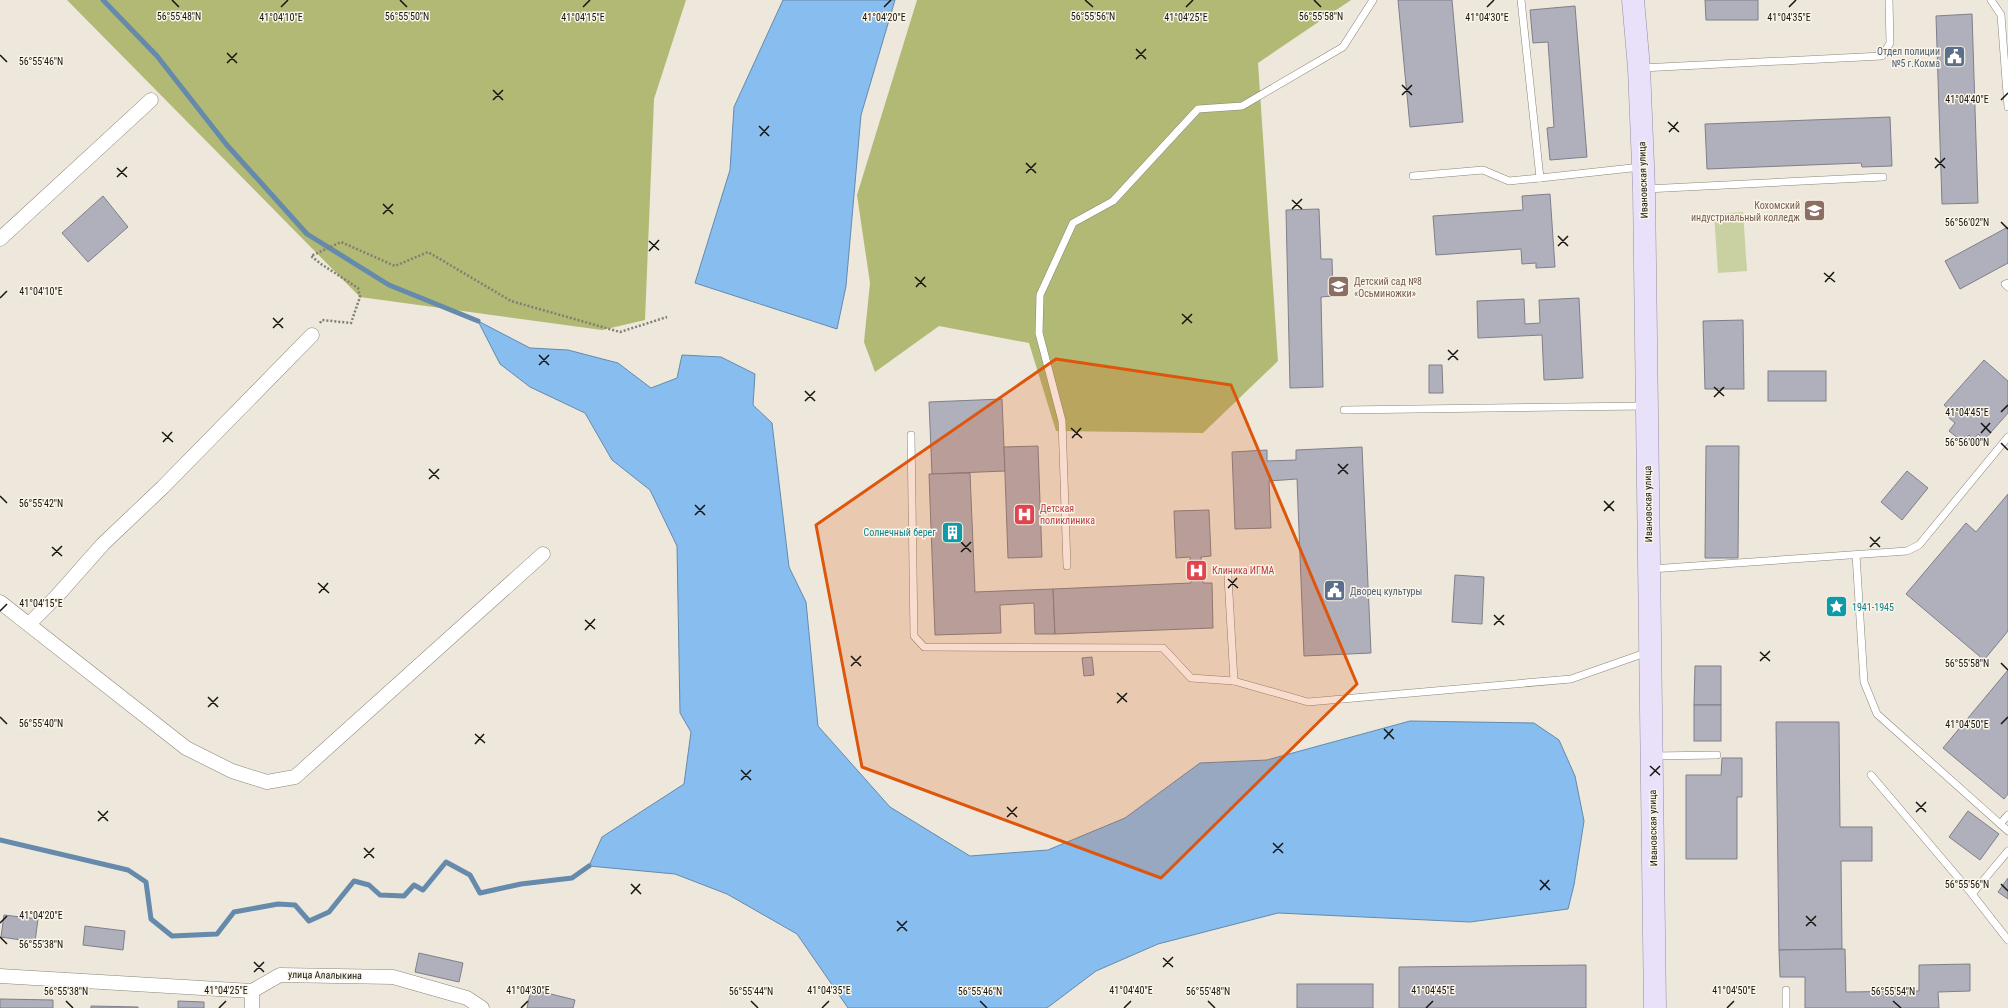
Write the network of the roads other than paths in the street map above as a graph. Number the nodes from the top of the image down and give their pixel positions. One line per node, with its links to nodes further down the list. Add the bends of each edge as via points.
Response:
1 (1373, 0): 25 (lane, via 1343,47 1242,106 1198,109 1113,201 1073,223 1040,295 1038,333 1062,421)
2 (1521, 0): 13 (lane)
3 (1633, 0): 6 (main road, Ивановская улица)
4 (1890, 0): 6 (lane, via 1890,43 1882,56)
5 (1991, 0): 8 (lane, via 2001,15)
6 (1639, 68): 10 (main road, Ивановская улица)
7 (151, 100): 15 (street)
8 (2008, 101): 9 (lane)
9 (2008, 108)
10 (1643, 166): 13 (lane); 14 (main road, Ивановская улица)
11 (1413, 176): 13 (lane, via 1483,170 1509,181)
12 (1883, 177): 14 (lane)
13 (1540, 178)
14 (1644, 189): 19 (main road, Ивановская улица)
15 (0, 239)
16 (2008, 282): 17 (lane, via 2005,284)
17 (2008, 287)
18 (312, 335): 29 (street, via 163,487 103,544)
19 (1647, 406): 20 (lane); 26 (main road, Ивановская улица)
20 (1344, 410)
21 (911, 435): 31 (lane, via 914,636 924,647 1163,648 1191,678)
22 (2008, 437): 24 (lane, via 1919,545 1907,551)
23 (543, 554): 29 (street, via 295,777 267,782 232,771 186,748)
24 (1856, 555): 26 (lane); 36 (lane, via 1864,682 1876,714)
25 (1067, 566)
26 (1649, 569): 30 (main road, Ивановская улица)
27 (1228, 577): 31 (lane)
28 (0, 602): 29 (street)
29 (29, 624)
30 (1650, 651): 31 (lane, via 1571,679 1308,702); 32 (main road, Ивановская улица)
31 (1234, 681)
32 (1652, 756): 33 (lane); 46 (main road, Ивановская улица)
33 (1717, 756)
34 (1871, 775): 39 (lane)
35 (2008, 815): 36 (lane)
36 (2000, 824): 37 (lane)
37 (2008, 831)
38 (2008, 851): 39 (lane)
39 (1972, 894): 40 (lane)
40 (2008, 940)
41 (0, 976): 43 (street)
42 (1786, 990): 47 (lane)
43 (252, 991): 44 (street); 45 (street, улица Алалыкина, via 280,974 393,977 467,998)
44 (252, 1008)
45 (482, 1008)
46 (1655, 1008)
47 (1786, 1008)

